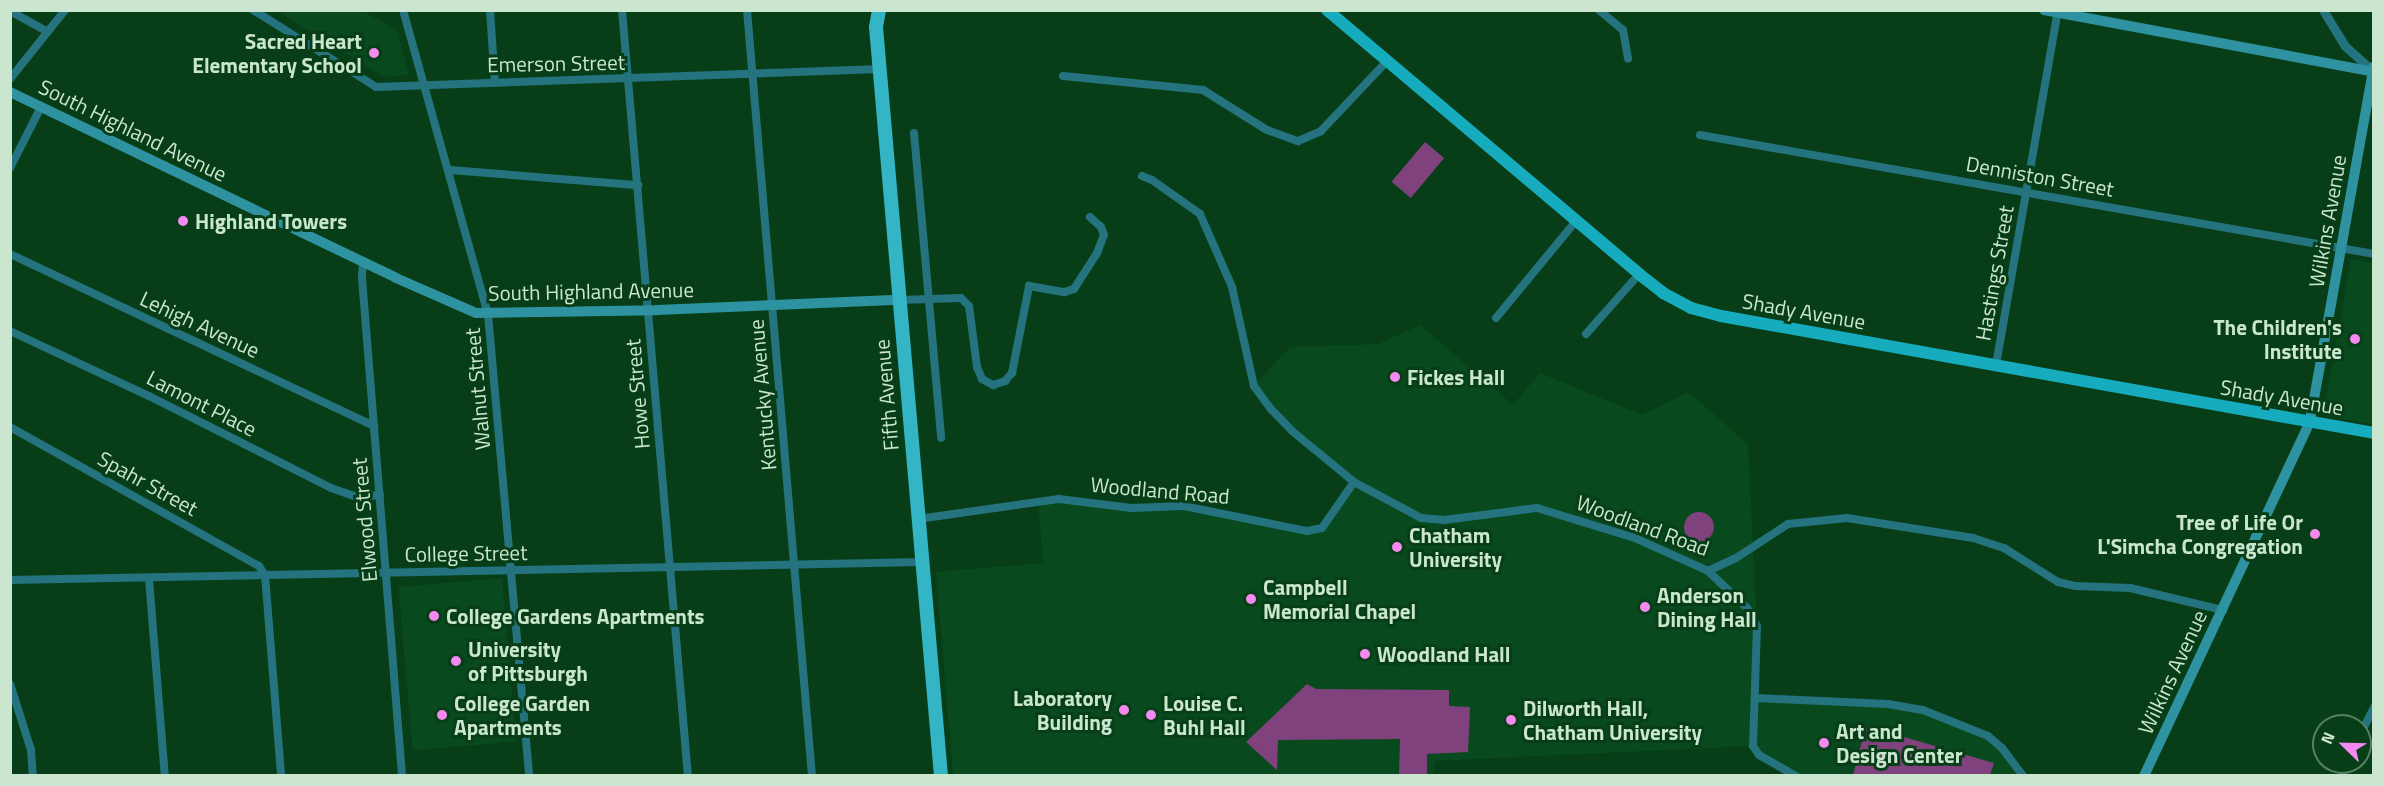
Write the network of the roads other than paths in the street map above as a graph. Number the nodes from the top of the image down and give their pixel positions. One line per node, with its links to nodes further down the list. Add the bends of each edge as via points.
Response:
1 (65, 10): 14 (street)
2 (253, 10): 24 (street, Emerson Street, via 376,87)
3 (404, 10): 24 (street, Walnut Street)
4 (490, 10): 23 (street)
5 (622, 10): 22 (street, Howe Street)
6 (747, 10): 19 (street, Kentucky Avenue)
7 (879, 10): 17 (highway, Fifth Avenue, via 876,27)
8 (1327, 10): 16 (main road, Shady Avenue)
9 (1599, 10): 15 (street, via 1623,30)
10 (2044, 10): 13 (main road)
11 (2323, 10): 18 (street, via 2345,46)
12 (10, 11): 14 (street)
13 (2058, 12): 18 (main road); 33 (street, Hastings Street)
14 (48, 32): 21 (street)
15 (1628, 59)
16 (1387, 61): 20 (street, via 1321,131 1298,141 1267,130 1203,90); 35 (main road, Shady Avenue)
17 (881, 69): 19 (street, Emerson Street); 42 (highway, Fifth Avenue)
18 (2373, 70): 36 (main road, Wilkins Avenue)
19 (752, 76): 22 (street, Emerson Street); 43 (street, Kentucky Avenue)
20 (1063, 76)
21 (10, 79)
22 (627, 80): 23 (street, Emerson Street); 32 (street, Howe Street)
23 (495, 83): 24 (street, Emerson Street)
24 (424, 85): 30 (street, Walnut Street)
25 (10, 92): 26 (main road, South Highland Avenue)
26 (41, 107): 29 (street); 39 (main road, South Highland Avenue)
27 (914, 133): 41 (street)
28 (1700, 135): 33 (street, Denniston Street)
29 (10, 168)
30 (450, 170): 32 (street); 45 (street, Walnut Street)
31 (1142, 176): 55 (street, via 1200,214 1232,287 1254,386 1292,431)
32 (638, 185): 44 (street, Howe Street)
33 (2027, 192): 36 (street, Denniston Street); 49 (street, Hastings Street)
34 (1090, 217): 41 (street, via 1104,236 1097,253 1074,289 1065,292 1029,286 1012,373 1005,381 993,385 982,380 969,306 961,298)
35 (1576, 221): 40 (main road, Shady Avenue); 46 (street)
36 (2342, 248): 38 (street, Denniston Street); 50 (main road, Wilkins Avenue)
37 (10, 254): 51 (street, Lehigh Avenue)
38 (2373, 254)
39 (363, 262): 45 (main road, South Highland Avenue, via 476,313); 51 (street, Elwood Street)
40 (1639, 274): 48 (street); 49 (main road, Shady Avenue, via 1691,308 1721,316)
41 (929, 299): 42 (street); 54 (street)
42 (899, 300): 43 (main road, South Highland Avenue); 57 (highway, Fifth Avenue)
43 (772, 305): 44 (main road, South Highland Avenue); 59 (street, Kentucky Avenue)
44 (648, 310): 45 (main road, South Highland Avenue); 60 (street, Howe Street)
45 (488, 314): 61 (street, Walnut Street)
46 (1496, 318)
47 (10, 331): 56 (street, Lamont Place, via 331,488 357,497)
48 (1586, 334)
49 (1996, 364): 50 (main road, Shady Avenue)
50 (2310, 421): 53 (main road, Shady Avenue); 67 (main road, Wilkins Avenue)
51 (374, 426): 56 (street, Elwood Street)
52 (10, 427): 64 (street, Spahr Street, via 259,566)
53 (2373, 433)
54 (942, 438)
55 (1354, 482): 57 (street, Woodland Road, via 1322,528 1307,531 1184,506 1131,508 1059,499); 62 (street, Woodland Road, via 1421,518 1444,520 1537,508 1635,538)
56 (380, 495): 63 (street, Elwood Street)
57 (918, 519): 58 (highway, Fifth Avenue)
58 (921, 562): 59 (street, College Street); 77 (highway, Fifth Avenue)
59 (795, 564): 60 (street, College Street); 76 (street, Kentucky Avenue)
60 (670, 567): 61 (street, College Street); 75 (street, Howe Street)
61 (511, 570): 63 (street, College Street); 74 (street, Walnut Street)
62 (1708, 571): 67 (street, Woodland Road, via 1788,524 1847,518 1973,538 2004,548 2058,582 2130,588); 69 (street, via 1747,608 1757,626)
63 (387, 573): 64 (street, College Street); 73 (street, Elwood Street)
64 (265, 575): 65 (street, College Street); 72 (street)
65 (149, 579): 66 (street, College Street); 71 (street)
66 (10, 580)
67 (2223, 610): 80 (main road, Wilkins Avenue)
68 (10, 684): 70 (street, via 31,750)
69 (1755, 698): 78 (street, via 1753,746 1759,755); 79 (street, via 1888,704 1923,710 1988,736)
70 (33, 776)
71 (165, 776)
72 (281, 776)
73 (402, 776)
74 (529, 776)
75 (688, 776)
76 (812, 776)
77 (941, 776)
78 (1796, 776)
79 (2023, 776)
80 (2144, 776)

